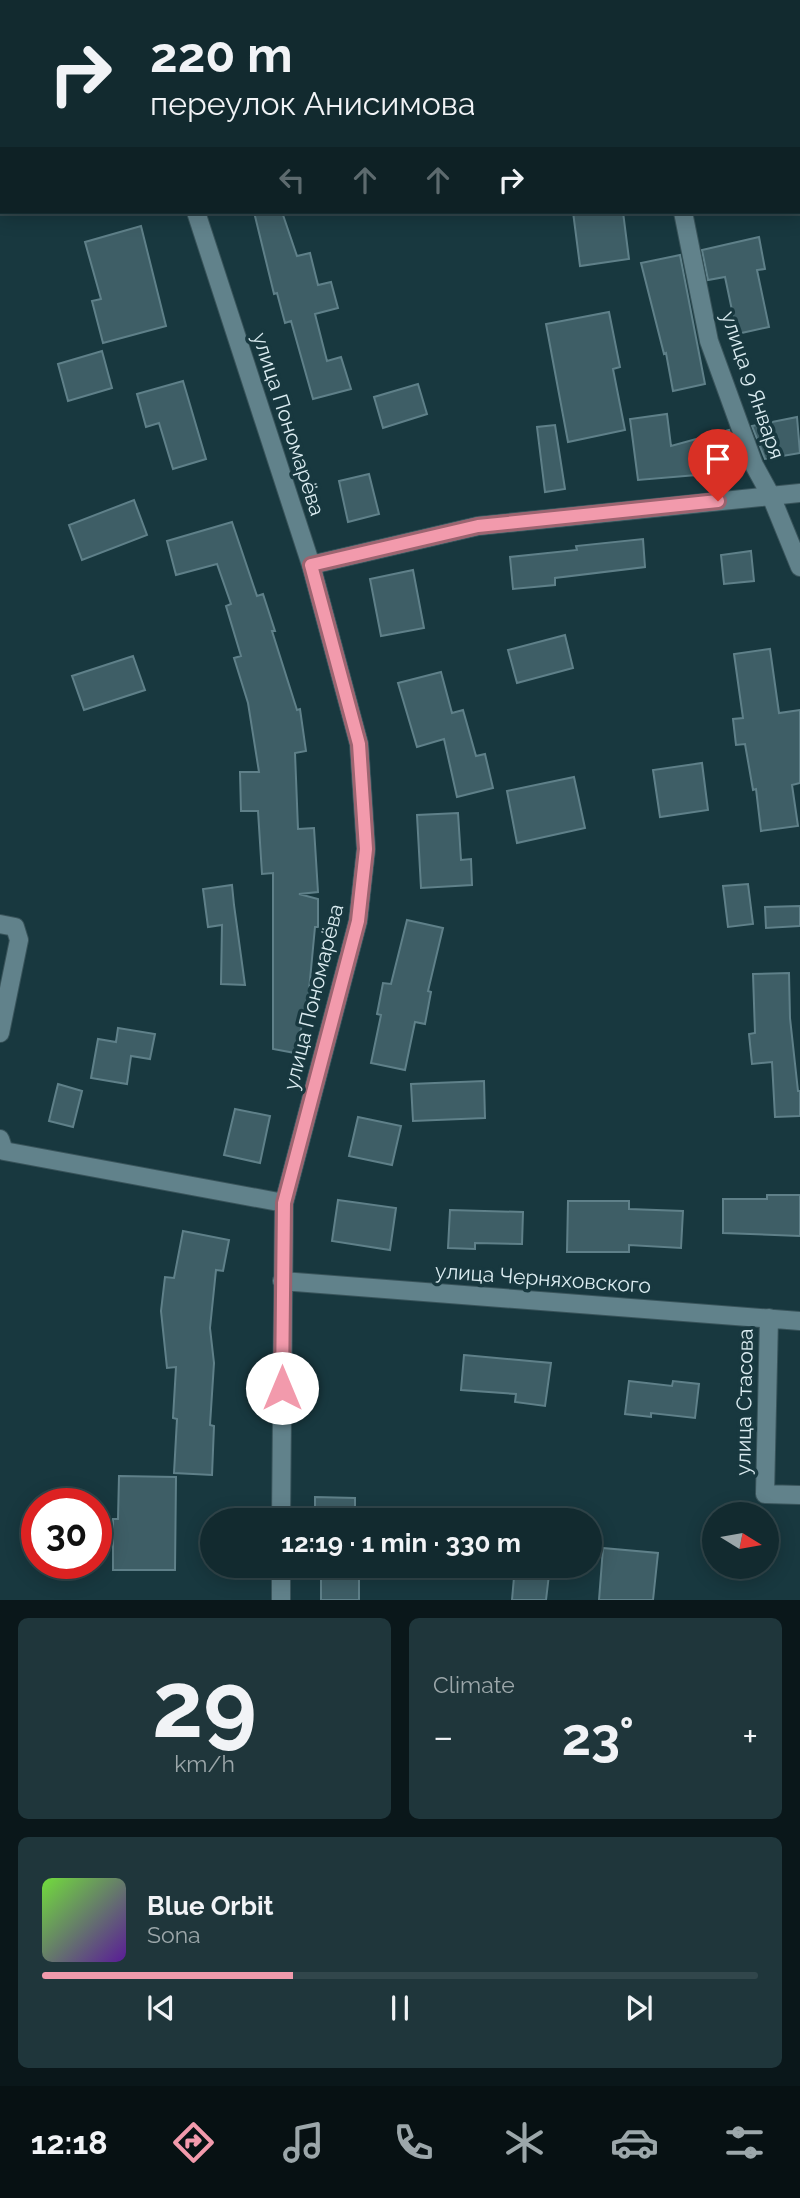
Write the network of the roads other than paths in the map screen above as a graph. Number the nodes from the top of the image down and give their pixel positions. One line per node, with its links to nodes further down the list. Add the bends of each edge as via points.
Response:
1 (197, 214): 5 (street, улица Пономарёва)
2 (683, 214): 4 (street, улица 9 Января, via 709,341 754,465)
3 (800, 493): 4 (street)
4 (771, 496): 5 (street, via 478,526); 6 (street, улица 9 Января)
5 (311, 565): 10 (street, улица Пономарёва, via 359,744 366,849 358,921)
6 (800, 567)
7 (0, 924): 8 (street, via 15,927 19,940)
8 (0, 1033)
9 (0, 1139): 10 (street, via 5,1152)
10 (284, 1203): 11 (street, улица Пономарёва)
11 (282, 1282): 12 (street, улица Черняховского); 15 (street, улица Пономарёва)
12 (769, 1318): 13 (street, улица Черняховского); 14 (street, улица Стасова, via 765,1494)
13 (800, 1321)
14 (800, 1495)
15 (281, 1508)
16 (281, 1578): 17 (street)
17 (281, 1600)

